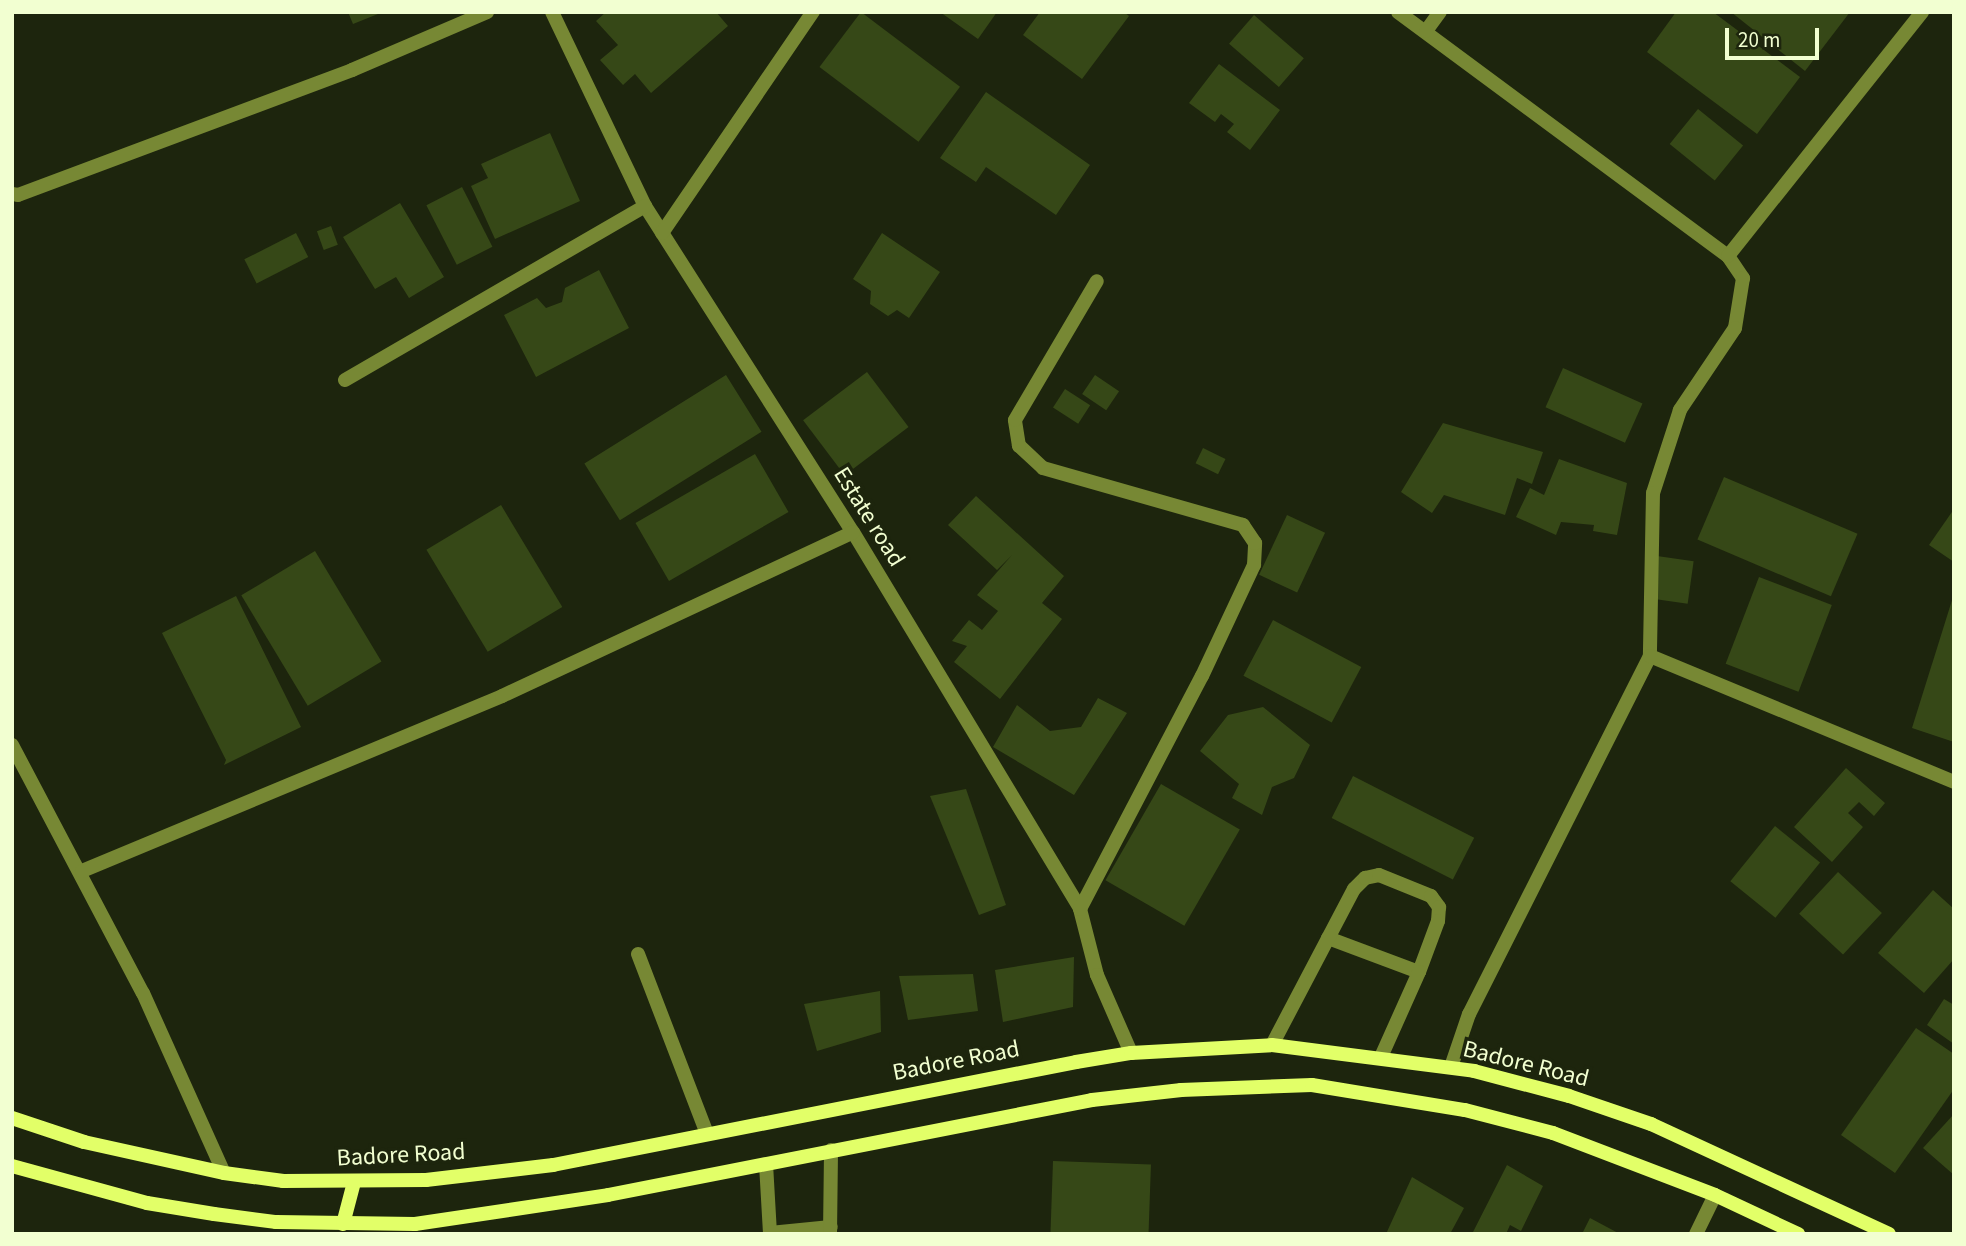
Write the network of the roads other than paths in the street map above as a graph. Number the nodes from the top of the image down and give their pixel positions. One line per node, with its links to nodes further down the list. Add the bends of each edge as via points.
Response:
1 (488, 12): 8 (street, via 352,70)
2 (552, 12): 9 (street, Estate road)
3 (813, 12): 10 (street)
4 (1398, 12): 7 (street)
5 (1440, 12): 7 (street)
6 (1923, 12): 11 (street)
7 (1426, 31): 11 (street)
8 (12, 194)
9 (645, 206): 10 (street, Estate road); 13 (street)
10 (662, 233): 14 (street, Estate road)
11 (1728, 256): 15 (street, via 1743,278 1735,328 1680,410 1653,493)
12 (1097, 281): 19 (street, via 1015,420 1019,446 1043,468 1242,525 1255,543 1254,565 1202,676)
13 (345, 380)
14 (853, 532): 18 (street, via 502,696); 19 (street, Estate road)
15 (1650, 656): 17 (street); 26 (street, via 1469,1014)
16 (12, 745): 18 (street)
17 (1954, 782)
18 (82, 871): 32 (street, via 104,925 192,1093)
19 (1080, 909): 24 (street, Estate road, via 1097,975)
20 (1328, 938): 22 (street); 22 (street, via 1354,889 1365,878 1379,875 1431,896 1439,907); 23 (street)
21 (638, 954): 28 (street)
22 (1419, 972): 25 (street)
23 (1272, 1045): 24 (main road, Badore Road); 25 (main road, Badore Road)
24 (1131, 1053): 28 (main road, Badore Road)
25 (1381, 1058): 26 (main road, Badore Road)
26 (1451, 1068): 41 (main road, Badore Road, via 1569,1096 1651,1124)
27 (12, 1118): 32 (main road, Badore Road, via 84,1142)
28 (706, 1131): 33 (main road, Badore Road, via 553,1165 426,1180)
29 (831, 1150): 30 (main road); 34 (main road, via 1132,1094 1312,1085 1465,1110 1553,1133); 37 (street)
30 (766, 1164): 35 (main road, via 509,1213 415,1224); 38 (street)
31 (12, 1166): 36 (main road, via 147,1203)
32 (224, 1173): 33 (main road, Badore Road, via 283,1181)
33 (354, 1182): 35 (main road)
34 (1715, 1195): 39 (street); 40 (main road)
35 (343, 1224): 36 (main road)
36 (275, 1228)
37 (831, 1230): 38 (street)
38 (770, 1233)
39 (1696, 1234)
40 (1798, 1234)
41 (1889, 1234)

